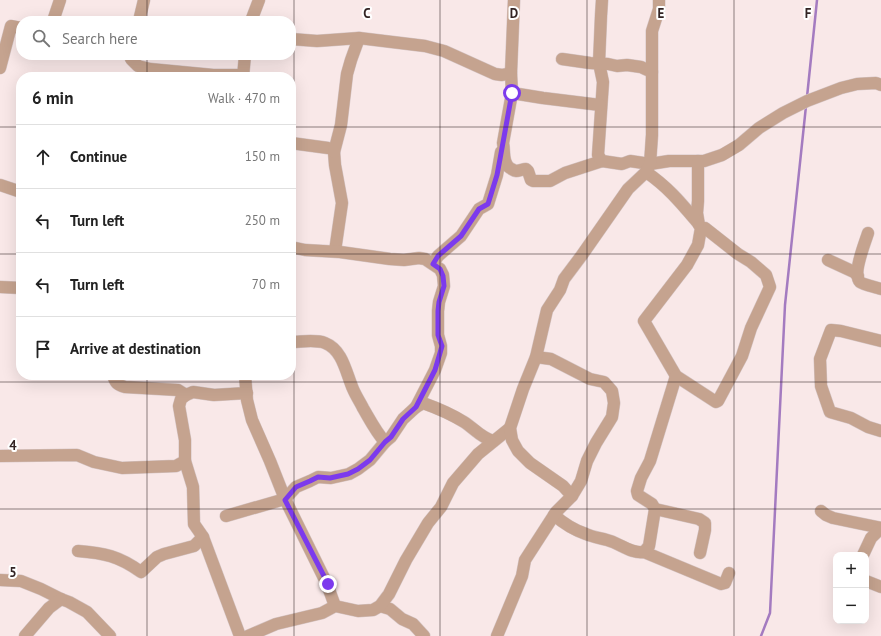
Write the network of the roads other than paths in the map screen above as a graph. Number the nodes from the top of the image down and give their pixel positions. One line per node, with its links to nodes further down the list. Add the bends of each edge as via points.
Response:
1 (60, 0): 7 (street)
2 (144, 0): 8 (street)
3 (258, 0): 9 (street)
4 (514, 0): 21 (street)
5 (602, 0): 16 (street)
6 (659, 0): 20 (street, via 652,31)
7 (55, 16)
8 (140, 16)
9 (253, 16)
10 (16, 27): 17 (street, via 11,26)
11 (359, 38): 12 (street, via 317,41); 21 (street, via 425,46 444,51 495,74); 27 (street, via 347,74 341,125)
12 (296, 39)
13 (562, 58): 16 (street)
14 (132, 60): 18 (street, via 138,66 150,69)
15 (245, 60): 19 (street)
16 (600, 63): 20 (street, via 634,66); 24 (street, via 603,82)
17 (0, 68)
18 (182, 72)
19 (243, 72)
20 (652, 72): 30 (street, via 652,136)
21 (511, 73): 23 (street)
22 (881, 85): 29 (street, via 858,84 807,101 759,128 722,156)
23 (512, 93): 24 (street); 25 (street)
24 (600, 105): 28 (street, via 598,155)
25 (502, 143): 28 (street, via 506,165 516,171 526,169 534,181 550,181 564,173); 38 (street, via 497,175 488,204 479,209 461,236 438,256)
26 (296, 144): 27 (street, via 328,148)
27 (334, 152): 36 (street, via 342,203)
28 (602, 161): 30 (street, via 622,164 630,161)
29 (698, 161): 30 (street, via 669,161); 33 (street, via 697,213)
30 (648, 168): 33 (street); 45 (street, via 628,189 564,279 547,310)
31 (0, 185): 32 (street)
32 (16, 190)
33 (700, 226): 46 (street, via 698,245 687,265 644,321); 46 (street, via 761,270 766,275 770,287 751,328 742,356 718,401 713,401)
34 (868, 233): 39 (street)
35 (296, 248): 36 (street)
36 (335, 251): 38 (street, via 404,260 422,258)
37 (828, 260): 39 (street)
38 (433, 264): 51 (street, via 440,269 443,276 444,286 438,311 438,335 442,346 435,370)
39 (858, 276): 42 (street, via 861,283)
40 (0, 287): 41 (street)
41 (16, 288)
42 (881, 289)
43 (296, 342): 55 (street, via 316,341 332,346 378,435)
44 (881, 342): 53 (street, via 831,330 820,359 821,386 830,412)
45 (536, 357): 52 (street); 58 (street, via 551,359 590,380 604,382 612,391 612,418 596,443 581,481)
46 (676, 376): 60 (street, via 650,461 637,491 638,495)
47 (114, 380): 50 (street, via 118,385 125,387 178,390)
48 (246, 380): 49 (street)
49 (247, 393): 50 (street, via 214,395 193,392); 59 (street, via 252,420)
50 (186, 395): 57 (street, via 181,399 179,406 185,440)
51 (416, 407): 54 (street, via 424,403 440,409); 55 (street)
52 (510, 428): 54 (street); 58 (street, via 512,440 518,451)
53 (881, 431)
54 (493, 441): 76 (street, via 453,483)
55 (385, 442): 59 (street, via 370,460 358,469 330,478 318,477 296,487)
56 (0, 456): 57 (street, via 77,455 94,462 122,468 176,466)
57 (185, 461): 65 (street, via 192,487 194,524)
58 (572, 496): 63 (street)
59 (285, 500): 62 (street); 75 (street, via 328,584)
60 (655, 509): 67 (street, via 649,546); 69 (street, via 699,519 705,523)
61 (820, 511): 64 (street, via 833,518)
62 (226, 516)
63 (554, 516): 67 (street, via 585,534 636,552); 82 (street, via 524,560 522,576)
64 (881, 528): 68 (street, via 871,538)
65 (203, 537): 66 (street, via 194,546 157,557 141,572 113,556); 79 (street)
66 (78, 551)
67 (644, 552): 70 (street, via 722,584)
68 (864, 552)
69 (700, 553)
70 (728, 573)
71 (0, 580): 74 (street, via 21,581)
72 (869, 582): 73 (street)
73 (881, 588)
74 (61, 599): 77 (street, via 49,608); 78 (street, via 86,612)
75 (334, 606): 76 (street, via 358,611 373,610); 80 (street, via 322,613 276,624)
76 (380, 606): 81 (street, via 390,609 413,624)
77 (25, 636)
78 (110, 636)
79 (240, 636)
80 (248, 636)
81 (424, 636)
82 (497, 636)

